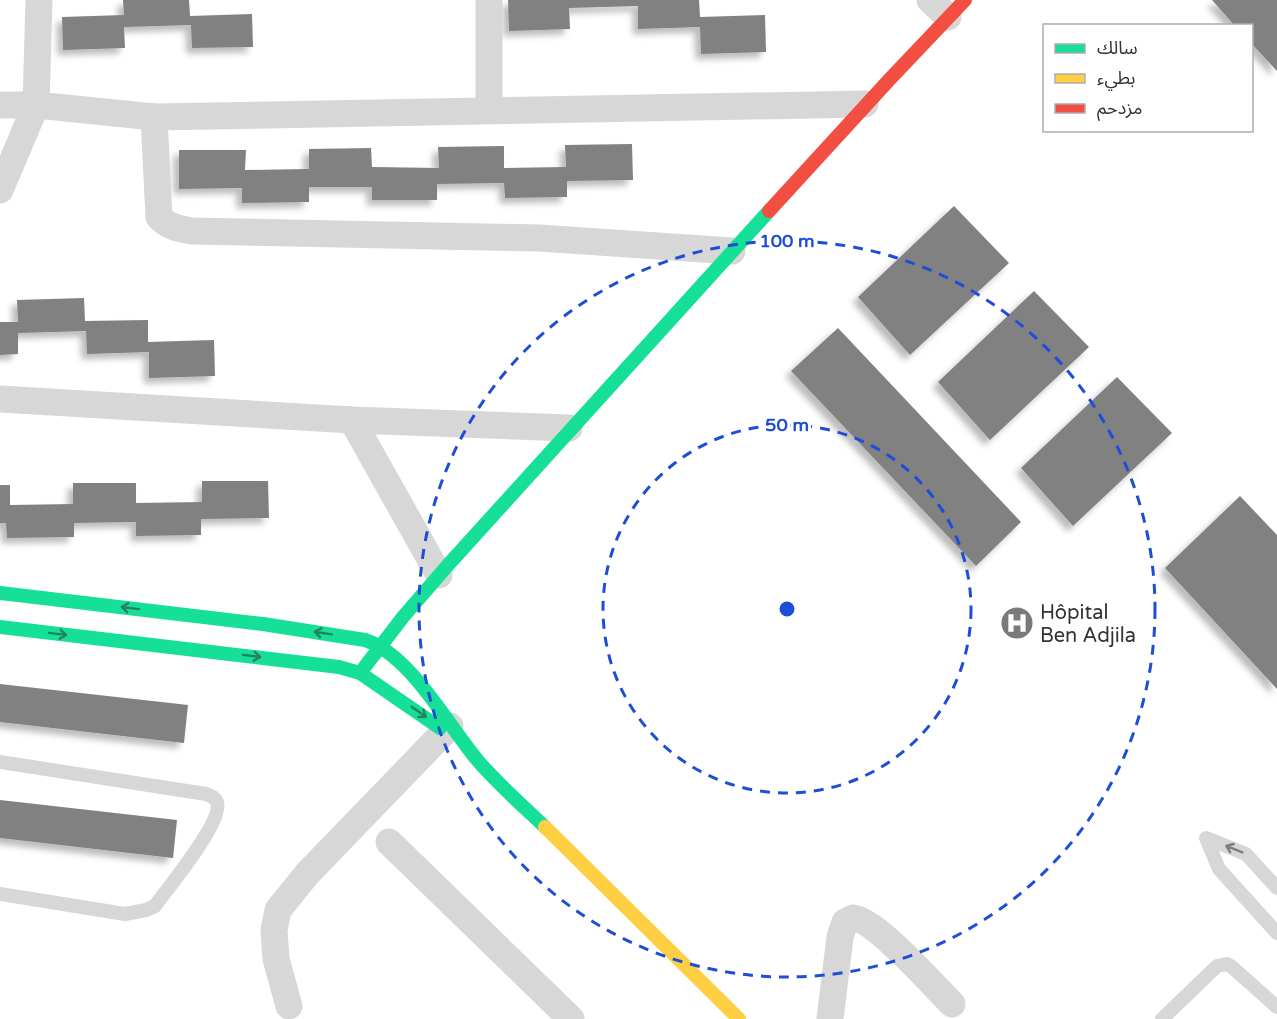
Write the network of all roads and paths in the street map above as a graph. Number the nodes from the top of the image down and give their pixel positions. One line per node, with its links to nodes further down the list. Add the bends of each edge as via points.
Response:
1 (39, 0): 6 (street)
2 (489, 0): 7 (street)
3 (948, 6): 4 (street)
4 (865, 104): 7 (street); 10 (street)
5 (0, 105): 6 (street)
6 (36, 105): 8 (street); 9 (street)
7 (489, 110): 8 (street)
8 (154, 117): 10 (street, via 159,217 174,227 192,231 539,238)
9 (0, 190)
10 (732, 251): 13 (street)
11 (0, 399): 12 (street)
12 (352, 420): 13 (street); 14 (street)
13 (569, 428): 14 (street)
14 (439, 575): 17 (street)
15 (0, 593): 17 (street, one-way to 15, via 274,626)
16 (0, 627): 18 (street, one-way to 18, via 323,664)
17 (380, 645): 18 (street); 19 (street, via 407,669)
18 (360, 674): 19 (street, one-way to 19)
19 (453, 734): 26 (street, via 307,874 278,910 274,930 276,960); 28 (street)
20 (0, 762): 23 (lane, via 206,794 218,803 218,810 212,828 155,906 146,910 125,915)
21 (389, 842): 29 (street)
22 (1277, 888): 24 (lane, one-way to 24, via 1246,854 1206,838 1219,869)
23 (0, 894)
24 (1277, 933)
25 (952, 1004): 30 (street, via 881,934 864,920 853,918 845,922 840,937)
26 (290, 1006)
27 (1277, 1007): 31 (lane, via 1232,967 1221,964)
28 (733, 1017)
29 (571, 1019)
30 (830, 1019)
31 (1162, 1019)

